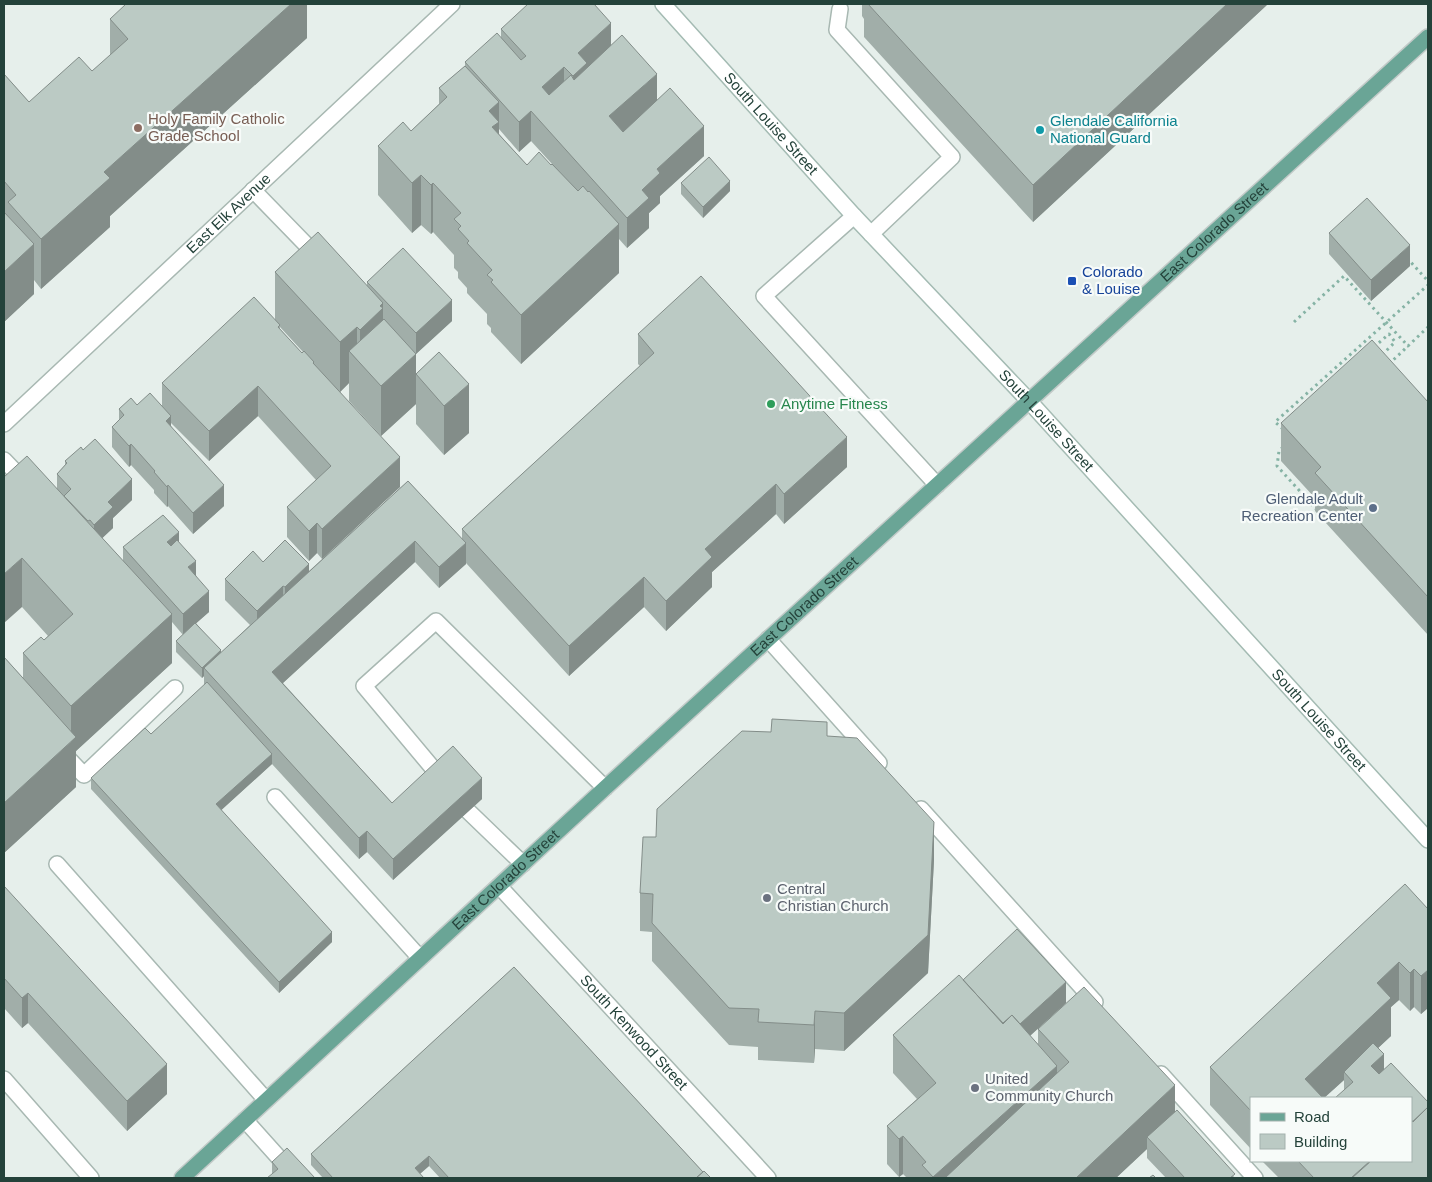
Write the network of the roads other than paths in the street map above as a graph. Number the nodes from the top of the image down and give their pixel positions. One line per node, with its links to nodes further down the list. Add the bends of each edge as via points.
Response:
1 (452, 4): 5 (street, East Elk Avenue)
2 (663, 4): 6 (street, South Louise Street)
3 (840, 5): 7 (street, via 837,30 952,157)
4 (1428, 37): 9 (main road, East Colorado Street)
5 (253, 190): 8 (street); 10 (street, East Elk Avenue)
6 (854, 216): 7 (street, South Louise Street); 12 (street, via 764,296)
7 (871, 234): 9 (street, South Louise Street)
8 (329, 269)
9 (1028, 401): 12 (main road, East Colorado Street); 23 (street, South Louise Street)
10 (4, 424)
11 (4, 460): 13 (street)
12 (936, 485): 14 (main road, East Colorado Street)
13 (38, 496)
14 (768, 639): 17 (street); 19 (main road, East Colorado Street)
15 (175, 688): 16 (street, via 84,775)
16 (50, 739)
17 (892, 776)
18 (441, 778): 19 (street, via 364,686 436,621)
19 (605, 788): 25 (main road, East Colorado Street)
20 (275, 797): 27 (street)
21 (912, 798): 28 (street)
22 (468, 811): 25 (street)
23 (1428, 840)
24 (57, 864): 31 (street)
25 (523, 864): 26 (main road, East Colorado Street)
26 (499, 886): 27 (main road, East Colorado Street); 36 (street, South Kenwood Street)
27 (420, 958): 31 (main road, East Colorado Street)
28 (1105, 1013)
29 (1149, 1061): 37 (street)
30 (4, 1079): 34 (street)
31 (266, 1100): 32 (main road, East Colorado Street)
32 (245, 1120): 33 (main road, East Colorado Street); 35 (street)
33 (188, 1176)
34 (91, 1178)
35 (297, 1178)
36 (768, 1178)
37 (1255, 1178)

